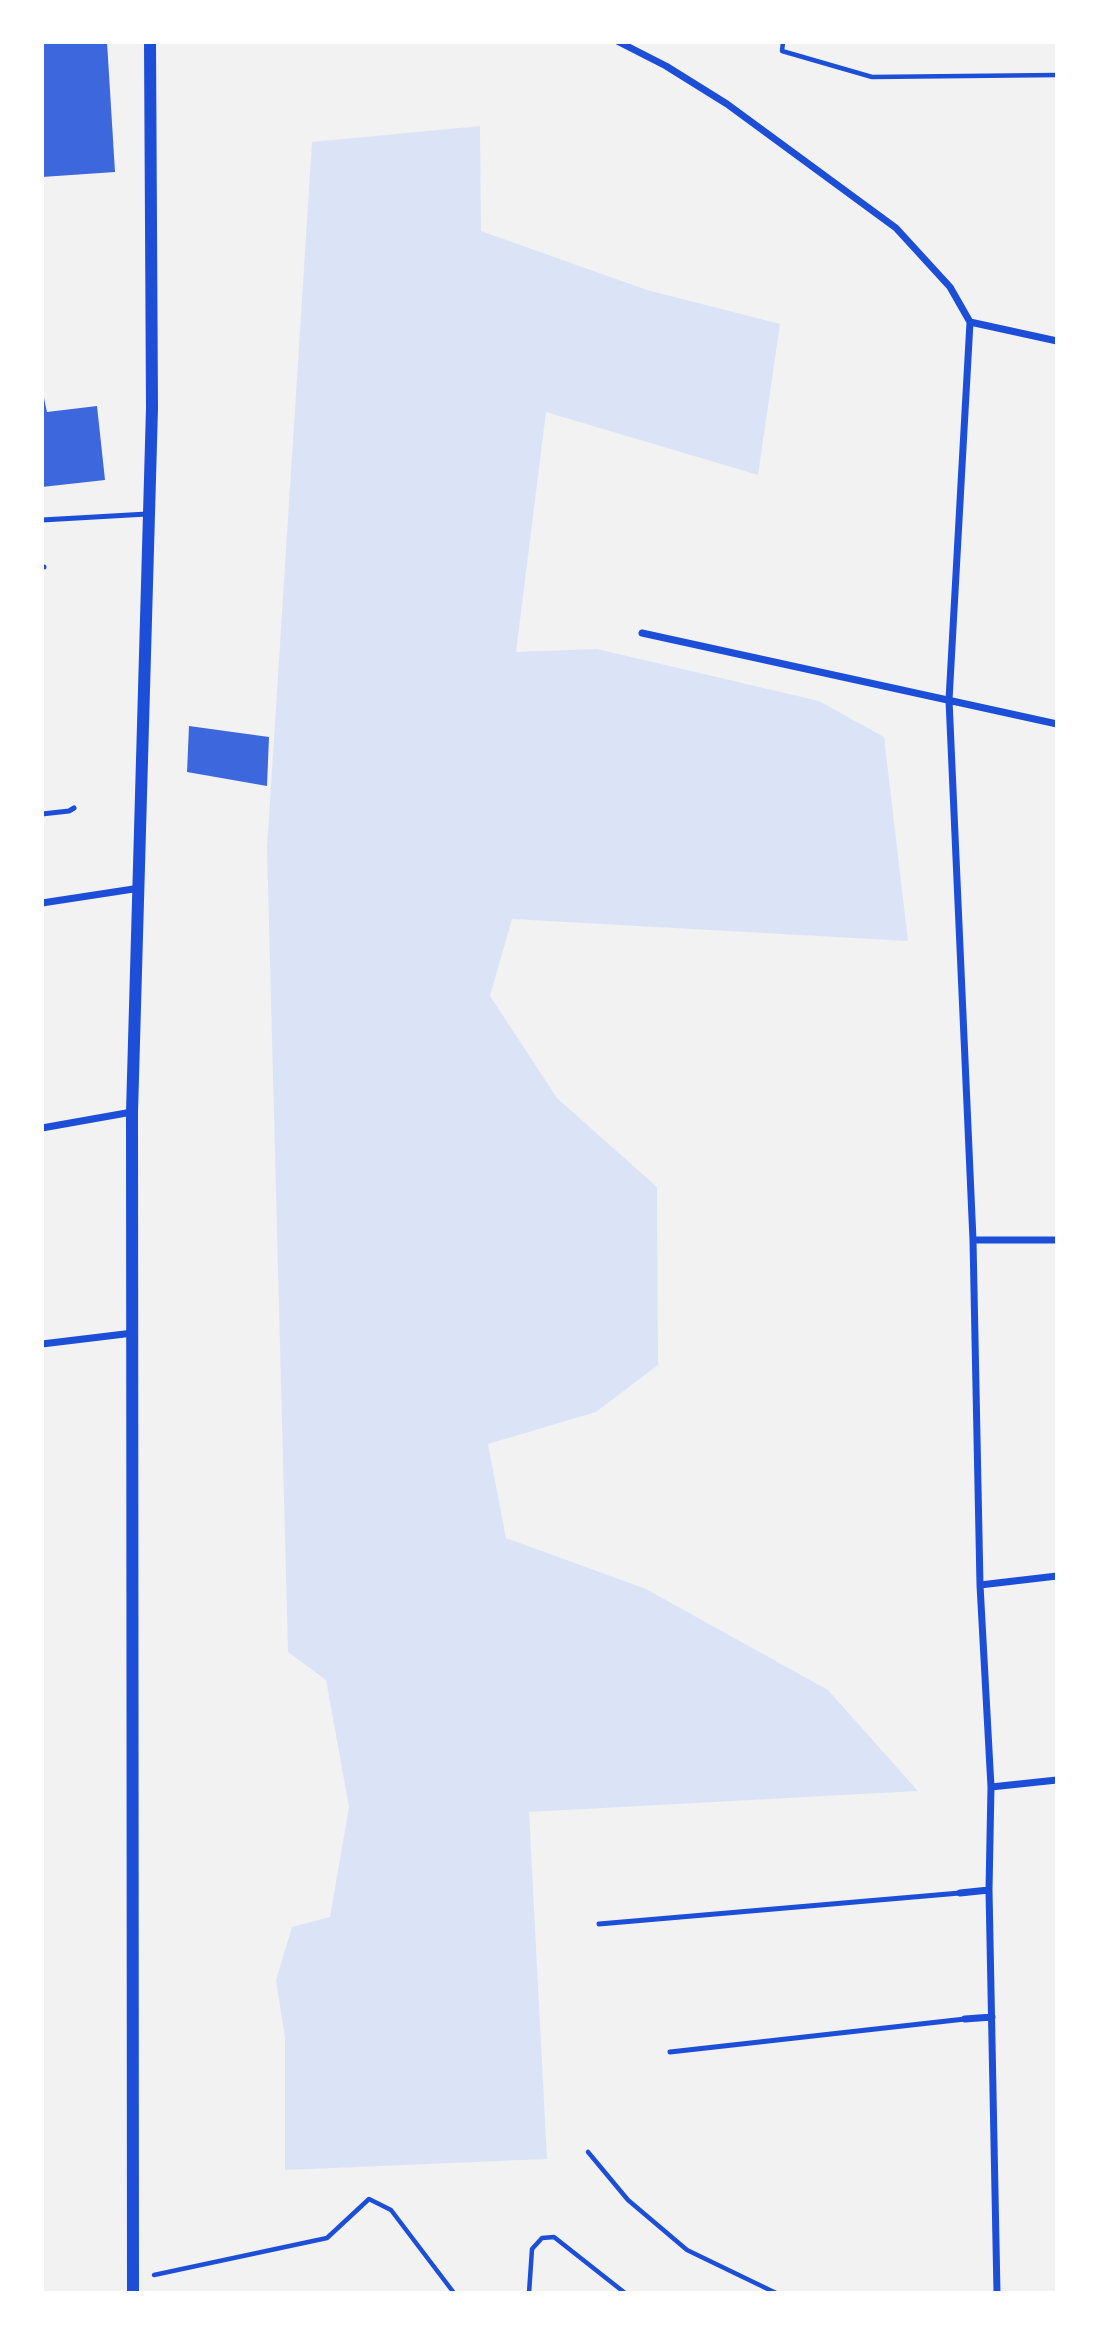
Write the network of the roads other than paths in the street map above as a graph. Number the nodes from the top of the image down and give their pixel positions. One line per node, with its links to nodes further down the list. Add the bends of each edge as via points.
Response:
1 (150, 42): 5 (street)
2 (619, 42): 3 (street, via 727,104 896,228 950,287)
3 (970, 322): 4 (street); 8 (street)
4 (1057, 341)
5 (149, 514): 6 (lane); 12 (street)
6 (42, 520)
7 (642, 633): 8 (street)
8 (949, 700): 9 (street); 16 (street)
9 (1057, 724)
10 (74, 808): 11 (lane)
11 (42, 814)
12 (140, 888): 13 (street); 14 (street)
13 (42, 903)
14 (132, 1112): 15 (street); 18 (street)
15 (42, 1128)
16 (972, 1240): 17 (street); 21 (street)
17 (1057, 1240)
18 (133, 1333): 19 (street); 30 (street)
19 (42, 1344)
20 (1057, 1576): 21 (street)
21 (980, 1585): 23 (street)
22 (1057, 1780): 23 (street)
23 (991, 1787): 24 (street)
24 (989, 1890): 25 (street); 27 (street)
25 (960, 1893): 26 (lane)
26 (599, 1924)
27 (992, 2017): 28 (street); 31 (street)
28 (965, 2019): 29 (lane)
29 (670, 2052)
30 (133, 2286)
31 (997, 2293)

